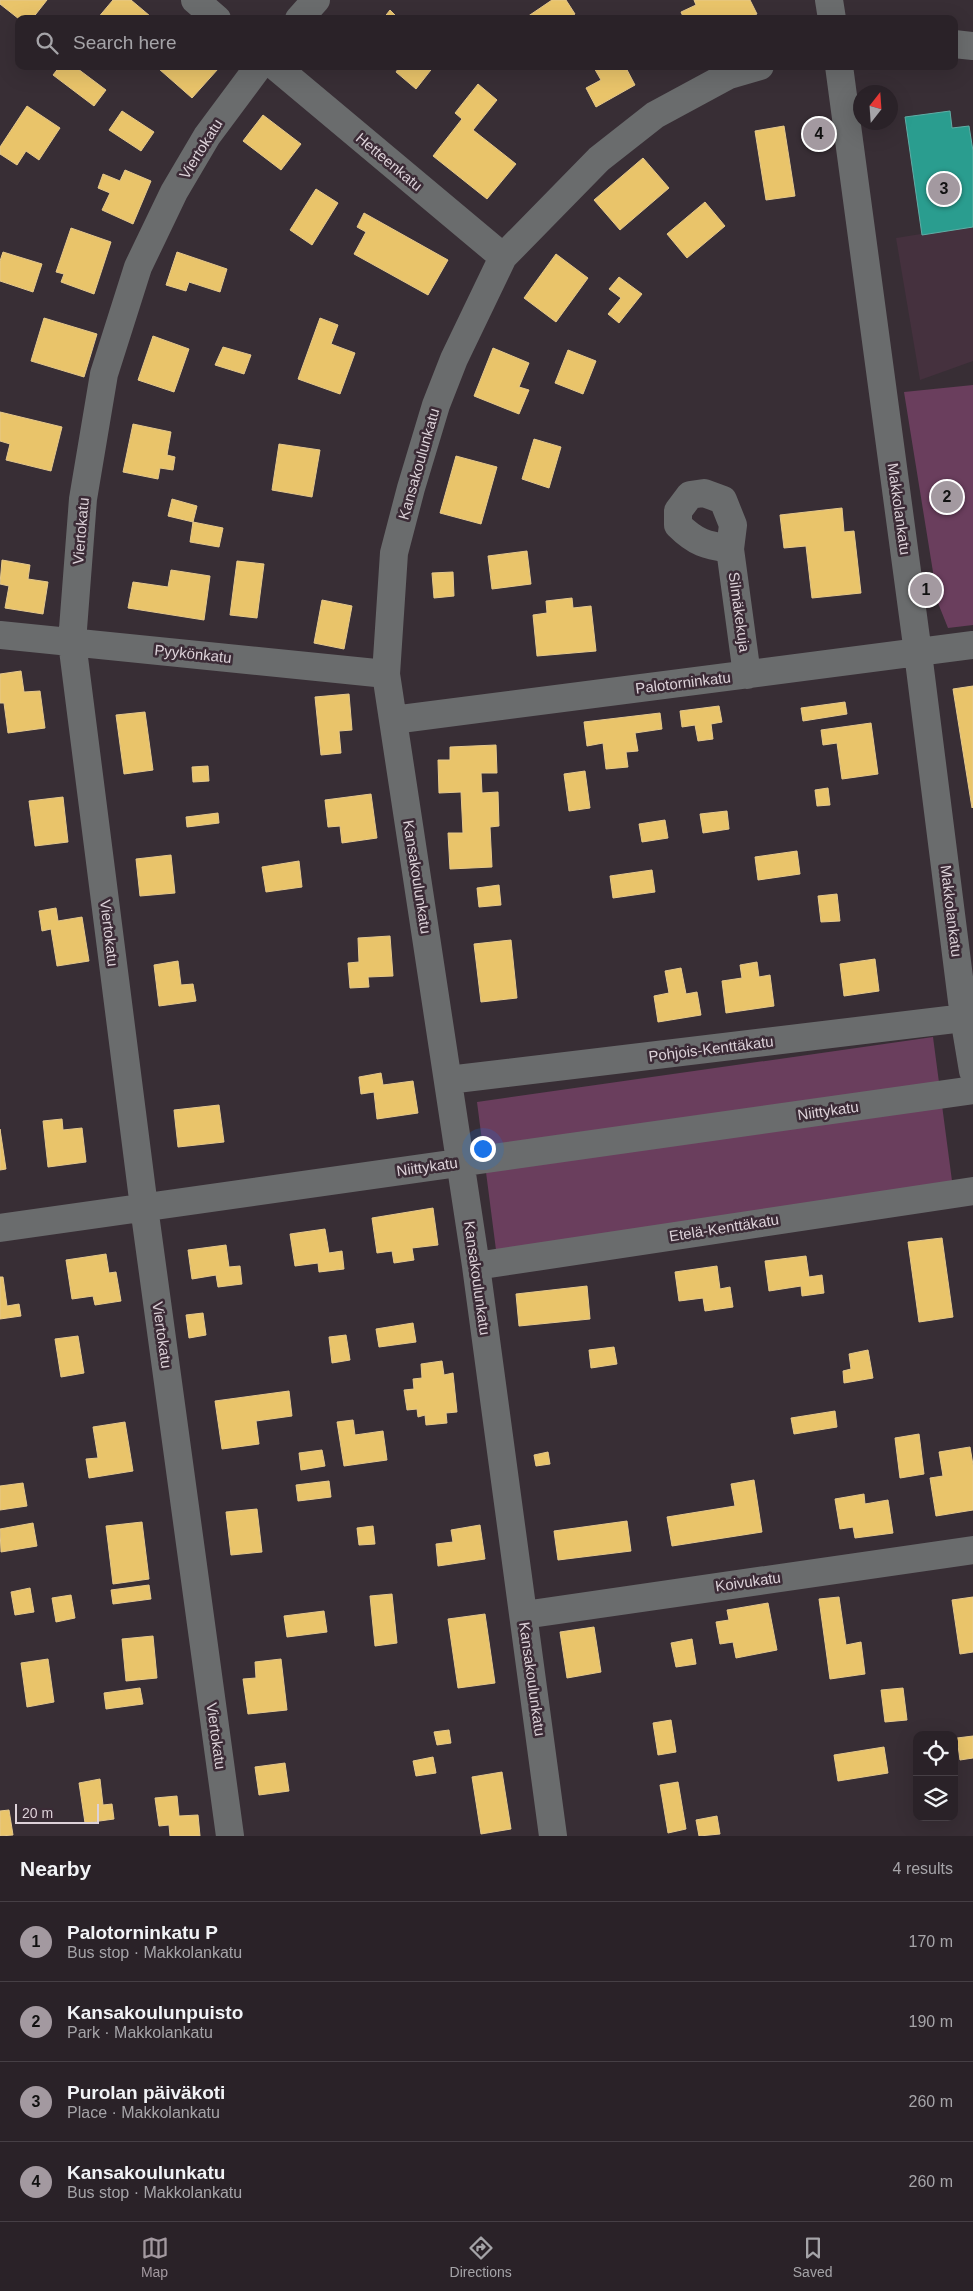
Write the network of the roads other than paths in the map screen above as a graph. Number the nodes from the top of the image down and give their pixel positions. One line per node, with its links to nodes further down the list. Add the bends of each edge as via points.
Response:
1 (195, 0): 4 (street)
2 (316, 0): 5 (street)
3 (829, 0): 6 (street)
4 (212, 15)
5 (303, 15)
6 (831, 15)
7 (958, 44): 8 (street)
8 (973, 46)
9 (256, 70): 16 (street, Viertokatu, via 206,136 174,192 138,267 104,374 83,499)
10 (280, 70): 13 (street, Hetteenkatu)
11 (746, 70): 13 (street, Kansakoulunkatu, via 729,75 655,115 599,159)
12 (839, 70): 18 (street, Makkolankatu)
13 (503, 257): 19 (street, Kansakoulunkatu, via 454,359 410,488 394,553)
14 (730, 549): 20 (street, Silmäkekuja)
15 (0, 634): 16 (street, Pyykönkatu)
16 (72, 642): 19 (street, Pyykönkatu); 28 (street, Viertokatu)
17 (973, 645): 18 (street, Palotorninkatu)
18 (918, 653): 20 (street, Palotorninkatu); 22 (street, Makkolankatu)
19 (386, 674): 21 (street, Kansakoulunkatu)
20 (747, 675): 21 (street, Palotorninkatu)
21 (393, 720): 24 (street, Kansakoulunkatu)
22 (969, 1017): 23 (street, Makkolankatu); 24 (street, Pohjois-Kenttäkatu)
23 (973, 1071)
24 (448, 1080): 26 (street, Kansakoulunkatu)
25 (973, 1090): 26 (street, Niittykatu)
26 (459, 1163): 28 (street, Niittykatu); 30 (street, Kansakoulunkatu)
27 (973, 1191): 30 (street, Etelä-Kenttäkatu)
28 (144, 1207): 29 (street, Niittykatu); 33 (street, Viertokatu)
29 (0, 1228)
30 (476, 1266): 32 (street, Kansakoulunkatu)
31 (973, 1550): 32 (street, Koivukatu)
32 (524, 1614): 34 (street, Kansakoulunkatu)
33 (230, 1836)
34 (553, 1836)

